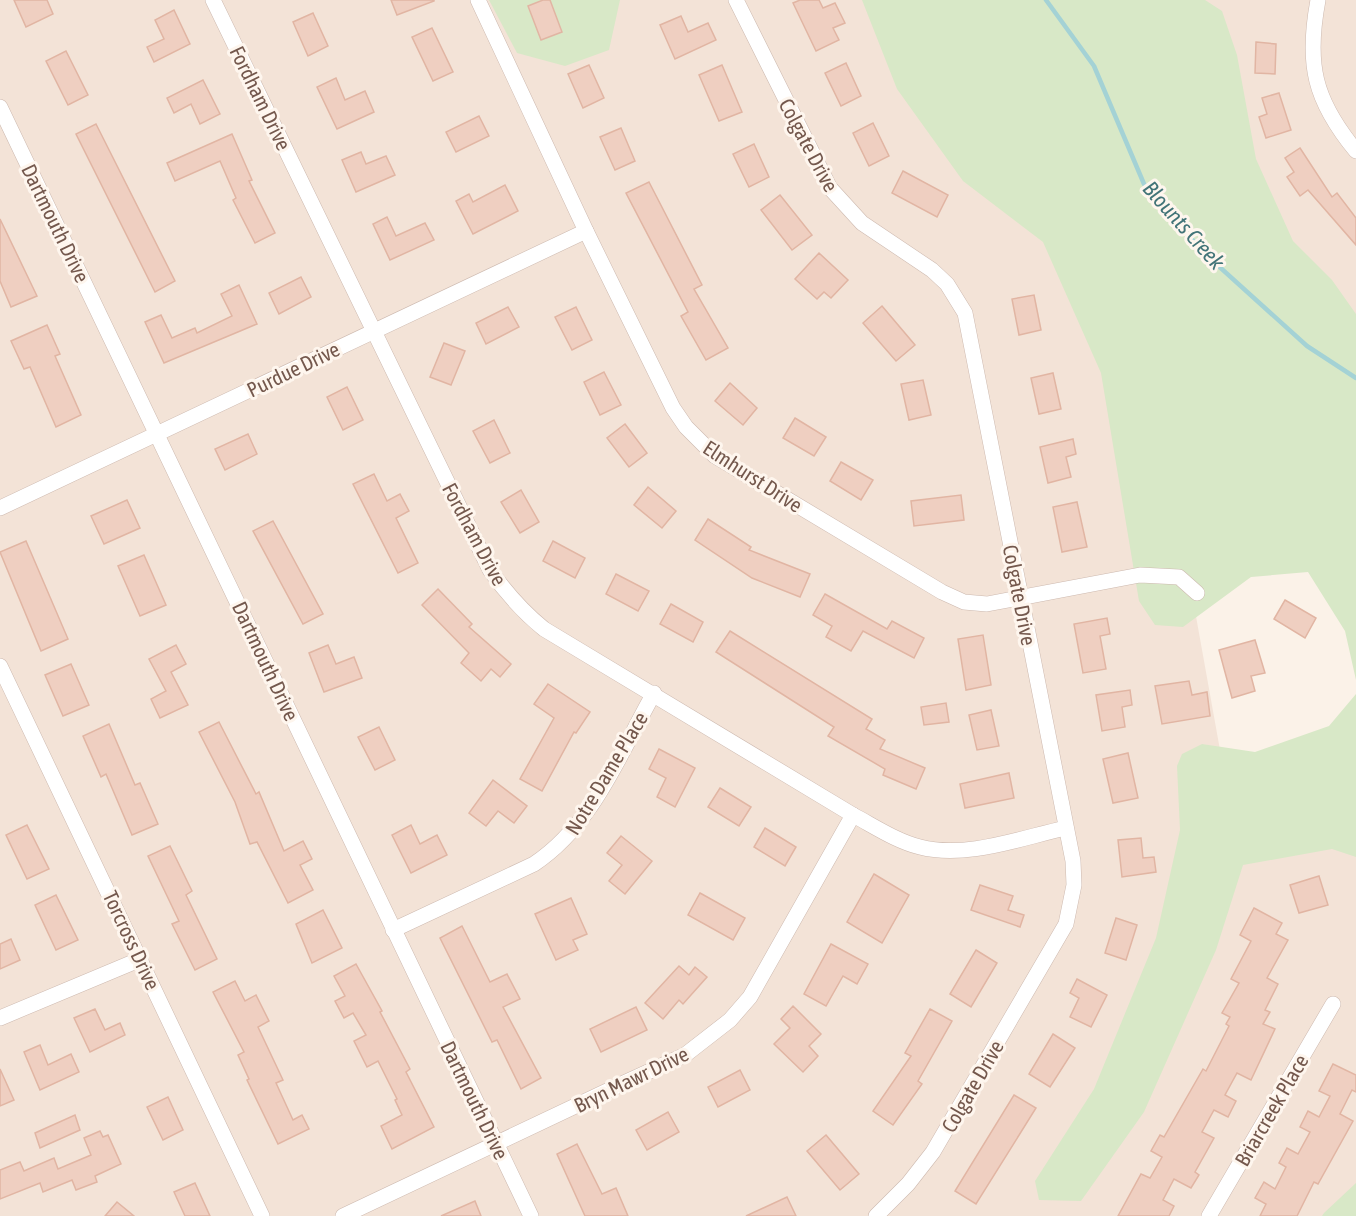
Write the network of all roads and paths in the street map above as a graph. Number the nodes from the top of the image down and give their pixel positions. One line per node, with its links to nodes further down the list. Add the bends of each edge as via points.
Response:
1 (213, 0): 8 (street, Fordham Drive)
2 (478, 0): 7 (street, Elmhurst Drive)
3 (736, 0): 12 (street, Colgate Drive, via 830,188 862,223 932,270 947,284 965,313)
4 (1318, 0): 6 (street, via 1311,45 1318,88 1337,128)
5 (0, 107): 9 (street, Dartmouth Drive)
6 (1356, 151)
7 (586, 231): 8 (street, Purdue Drive); 12 (street, Elmhurst Drive, via 673,408 715,456 942,592 977,604)
8 (374, 330): 9 (street, Purdue Drive); 14 (street, Fordham Drive, via 490,570 505,592 544,629)
9 (158, 434): 10 (street, Purdue Drive); 17 (street, Dartmouth Drive)
10 (0, 508)
11 (1197, 593): 12 (street, Elmhurst Drive, via 1179,577 1140,575)
12 (1021, 599): 16 (street, Colgate Drive)
13 (0, 666): 18 (street, Torcross Drive)
14 (654, 693): 15 (street, Fordham Drive); 17 (street, Notre Dame Place, via 586,813 554,851)
15 (853, 815): 16 (street, Fordham Drive, via 900,840 936,850 970,849); 21 (street, Bryn Mawr Drive, via 763,977 730,1020 658,1070)
16 (1066, 828): 25 (street, Colgate Drive, via 1074,885 1066,924 933,1152)
17 (393, 930): 21 (street, Dartmouth Drive)
18 (141, 959): 20 (street); 22 (street, Torcross Drive)
19 (1332, 1004): 26 (street, Briarcreek Place)
20 (0, 1018)
21 (496, 1144): 23 (street, Bryn Mawr Drive); 24 (street, Dartmouth Drive)
22 (262, 1216)
23 (343, 1216)
24 (531, 1216)
25 (876, 1216)
26 (1209, 1216)

